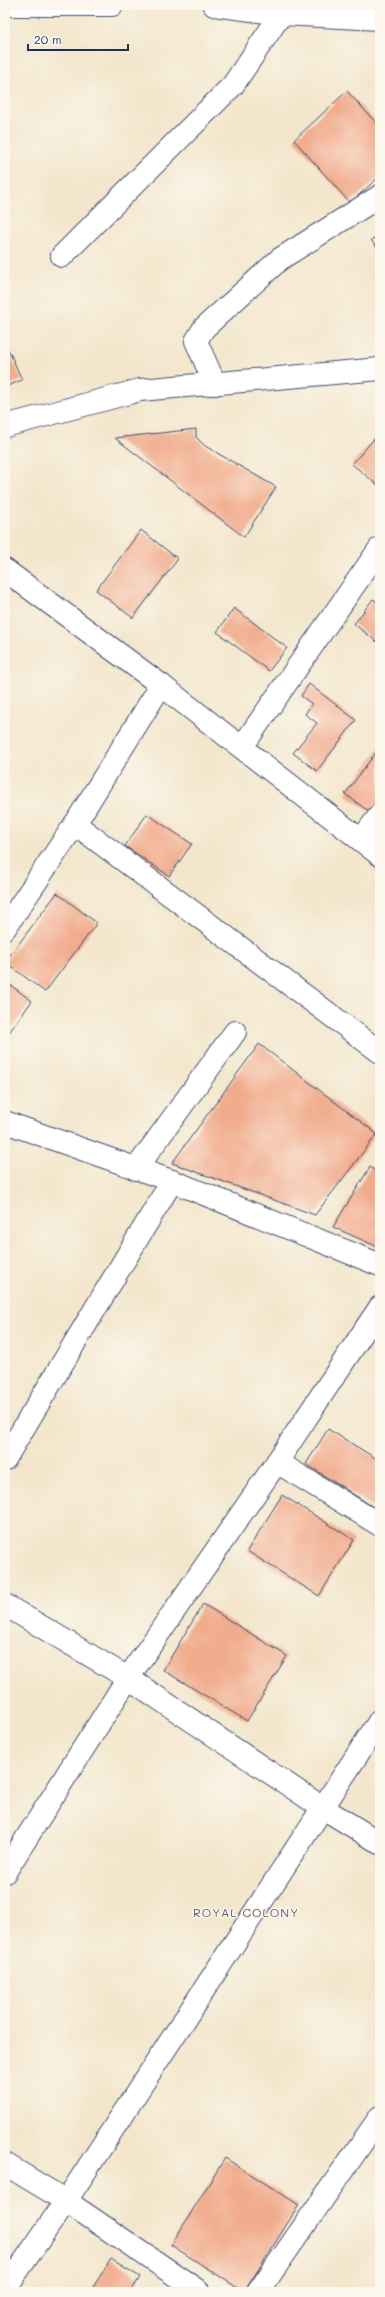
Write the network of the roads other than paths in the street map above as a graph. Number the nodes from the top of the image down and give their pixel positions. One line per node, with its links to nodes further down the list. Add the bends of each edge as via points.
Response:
1 (112, 5): 3 (street)
2 (214, 5): 4 (street)
3 (5, 6)
4 (281, 14): 5 (street); 7 (street, via 233,86)
5 (380, 19)
6 (380, 196): 9 (street, via 280,259 204,328 196,341)
7 (62, 256)
8 (380, 369): 9 (street)
9 (215, 384): 10 (street, via 140,390)
10 (5, 426)
11 (380, 548): 14 (street)
12 (5, 570): 13 (street)
13 (161, 686): 14 (street); 16 (street)
14 (242, 747): 17 (street)
15 (380, 815): 17 (street)
16 (75, 824): 19 (street); 21 (street)
17 (361, 840): 18 (street)
18 (380, 855)
19 (5, 928)
20 (235, 1032): 23 (street)
21 (380, 1052)
22 (5, 1122): 23 (street)
23 (136, 1169): 24 (street)
24 (172, 1181): 25 (street); 27 (street)
25 (380, 1264)
26 (380, 1307): 28 (street)
27 (5, 1459)
28 (277, 1462): 29 (street); 31 (street)
29 (380, 1525)
30 (5, 1605): 31 (street)
31 (128, 1678): 33 (street); 35 (street)
32 (380, 1720): 33 (street)
33 (323, 1808): 34 (street); 38 (street)
34 (380, 1843)
35 (5, 1872)
36 (380, 2117): 41 (street)
37 (5, 2164): 38 (street)
38 (66, 2201): 39 (street); 40 (street)
39 (5, 2289)
40 (200, 2292)
41 (258, 2292)

